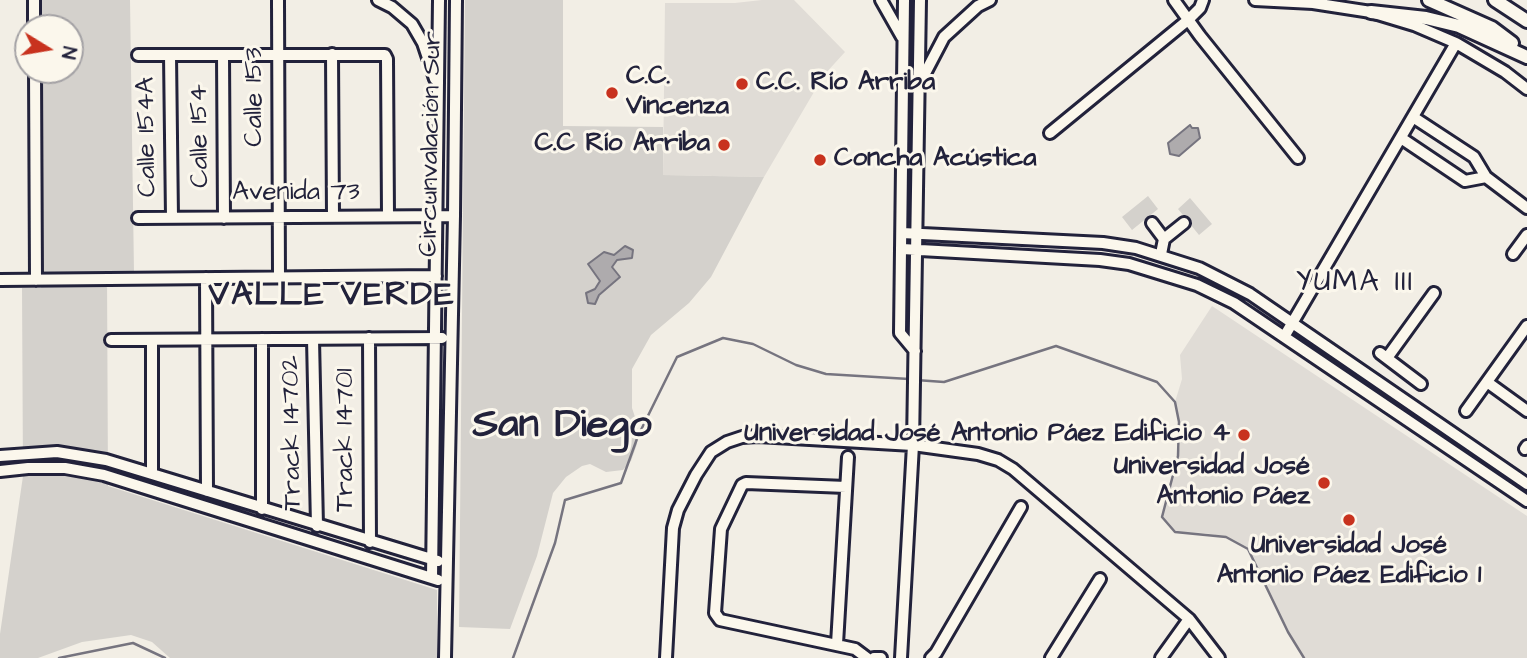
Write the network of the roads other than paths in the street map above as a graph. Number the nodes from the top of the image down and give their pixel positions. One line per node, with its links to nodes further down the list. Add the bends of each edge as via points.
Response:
1 (278, 0): 23 (street, Calle 153)
2 (378, 0): 27 (street, via 412,24 424,43)
3 (439, 0): 27 (street, Circunvalación Sur)
4 (456, 0): 37 (street, Circunvalación Sur)
5 (881, 0): 17 (street)
6 (904, 0): 17 (street)
7 (920, 0): 26 (street)
8 (990, 0): 26 (street, via 944,37)
9 (1174, 0): 15 (street)
10 (1203, 0): 15 (street)
11 (1255, 0): 14 (street)
12 (1429, 0): 24 (main road, via 1492,29)
13 (1495, 0): 16 (main road)
14 (1371, 12): 18 (street); 24 (main road, via 1460,26)
15 (1188, 20): 30 (street); 32 (street)
16 (1527, 21)
17 (904, 41): 45 (street)
18 (1456, 43): 28 (street); 29 (street)
19 (332, 54): 23 (street); 35 (street, via 385,55 387,59); 39 (street)
20 (138, 55): 21 (street)
21 (170, 55): 22 (street); 41 (street, Calle 154A)
22 (223, 55): 23 (street); 42 (street, Calle 154)
23 (278, 55): 38 (street, Calle 153)
24 (1527, 55)
25 (34, 84): 57 (street)
26 (919, 87): 46 (street)
27 (439, 89): 36 (street, Circunvalación Sur)
28 (1527, 89)
29 (1413, 117): 31 (street); 33 (street, via 1474,157)
30 (1050, 133)
31 (1401, 138): 33 (street, via 1465,181); 59 (street)
32 (1298, 158)
33 (1486, 177): 34 (street)
34 (1527, 208)
35 (388, 216): 36 (street, Avenida 73); 39 (street, Avenida 73)
36 (437, 216): 37 (street, Avenida 73); 53 (street, Circunvalación Sur)
37 (454, 216): 61 (street, Circunvalación Sur)
38 (279, 217): 39 (street, Avenida 73); 42 (street, Avenida 73); 54 (street, Calle 153)
39 (334, 217)
40 (138, 218): 41 (street, Avenida 73)
41 (172, 218): 42 (street, Avenida 73)
42 (224, 218)
43 (1152, 223): 48 (street)
44 (1184, 223): 48 (street)
45 (902, 233): 46 (street); 49 (street)
46 (917, 234): 50 (street); 51 (street, via 1103,243)
47 (1527, 235): 52 (street)
48 (1164, 239): 51 (street)
49 (902, 249): 50 (street); 71 (street, via 900,333)
50 (917, 249): 62 (street, via 1129,264 1196,285 1234,303); 71 (street)
51 (1161, 254): 59 (street, via 1229,282)
52 (1513, 254)
53 (436, 276): 54 (street); 64 (street, Circunvalación Sur)
54 (279, 277): 55 (street)
55 (206, 278): 57 (street); 65 (street)
56 (0, 280): 57 (street)
57 (36, 280)
58 (1434, 293): 72 (street)
59 (1292, 323): 62 (street); 73 (street)
60 (1527, 326): 68 (street)
61 (452, 337): 64 (street); 94 (street, Circunvalación Sur)
62 (1284, 337): 79 (street)
63 (369, 338): 64 (street); 67 (street); 92 (street, Track 14701)
64 (435, 338): 93 (street, Circunvalación Sur)
65 (206, 339): 66 (street); 70 (street); 87 (street)
66 (262, 339): 67 (street); 90 (street)
67 (313, 339): 91 (street, Track 14702)
68 (1523, 339): 74 (street)
69 (111, 340): 70 (street)
70 (152, 340): 84 (street)
71 (915, 351): 80 (street)
72 (1386, 358): 73 (street); 75 (street)
73 (1377, 382): 78 (street)
74 (1487, 382): 76 (street); 77 (street)
75 (1421, 384)
76 (1466, 411)
77 (1527, 411)
78 (1432, 419): 79 (street); 85 (street)
79 (1424, 432): 88 (street)
80 (913, 445): 98 (street, via 978,454 1013,469); 102 (street, via 758,436 727,442 711,452 678,510 673,528); 106 (street)
81 (0, 456): 84 (street, via 57,452)
82 (848, 457): 86 (street)
83 (0, 471): 95 (street, via 65,468 104,475)
84 (152, 474): 87 (street)
85 (1527, 484)
86 (846, 487): 99 (street); 99 (street, via 742,485 721,528 715,613 720,620)
87 (207, 491): 90 (street)
88 (1527, 501)
89 (1021, 508): 100 (street)
90 (262, 509): 91 (street)
91 (317, 526): 92 (street)
92 (370, 542): 93 (street)
93 (432, 560): 94 (street); 95 (street, Circunvalación Sur)
94 (448, 563): 97 (street, Circunvalación Sur)
95 (432, 578): 97 (street)
96 (1100, 579): 107 (street)
97 (447, 583): 101 (street, Circunvalación Sur)
98 (1189, 619): 108 (street); 109 (street)
99 (837, 644): 103 (street, via 859,650)
100 (937, 656)
101 (445, 658)
102 (666, 658)
103 (867, 658)
104 (874, 658): 105 (street)
105 (881, 658)
106 (902, 658)
107 (1051, 658)
108 (1161, 658)
109 (1219, 658)

